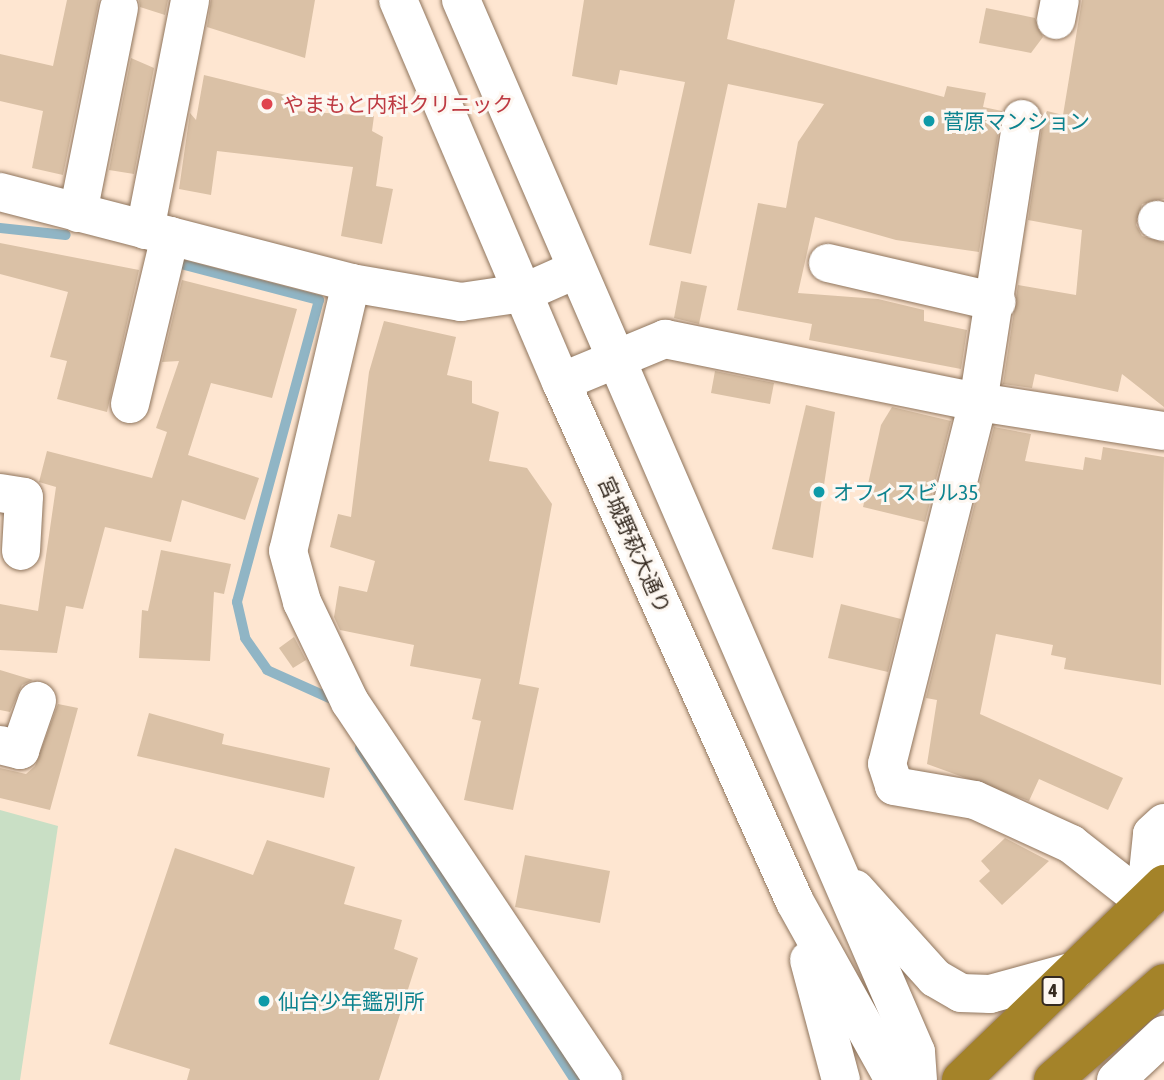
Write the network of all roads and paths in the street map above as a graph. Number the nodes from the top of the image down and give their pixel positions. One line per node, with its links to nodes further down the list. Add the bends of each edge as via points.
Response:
1 (190, 0): 8 (street)
2 (398, 0): 12 (street, 宮城野萩大通り)
3 (461, 0): 10 (street)
4 (119, 8): 7 (street)
5 (1022, 120): 13 (street)
6 (0, 192): 7 (street)
7 (78, 213): 8 (street)
8 (157, 233): 11 (street); 17 (street)
9 (828, 263): 13 (street)
10 (575, 270): 12 (street); 14 (street)
11 (351, 283): 12 (street, via 461,302); 30 (street, via 288,551 302,602 350,702)
12 (523, 293): 15 (street, 宮城野萩大通り)
13 (997, 302): 16 (street)
14 (616, 358): 15 (street); 16 (street, via 665,339); 24 (street)
15 (561, 382): 26 (street, 宮城野萩大通り)
16 (978, 402): 18 (street); 25 (street, via 887,764 894,786 975,800 1071,844)
17 (130, 404)
18 (1164, 431)
19 (0, 493): 20 (street, via 24,497)
20 (21, 551)
21 (37, 701): 22 (street, via 20,751)
22 (0, 745)
23 (1164, 823): 25 (street, via 1152,834)
24 (843, 878): 27 (street, via 935,978 961,993 990,994); 33 (street, via 916,1052)
25 (1154, 893): 27 (highway, 4)
26 (795, 902): 31 (street); 32 (street, 宮城野萩大通り)
27 (1074, 971): 34 (highway, 4)
28 (1164, 983): 35 (highway)
29 (1164, 1035): 36 (street)
30 (603, 1080)
31 (841, 1080)
32 (894, 1080)
33 (918, 1080)
34 (961, 1080)
35 (1053, 1080)
36 (1116, 1080)

